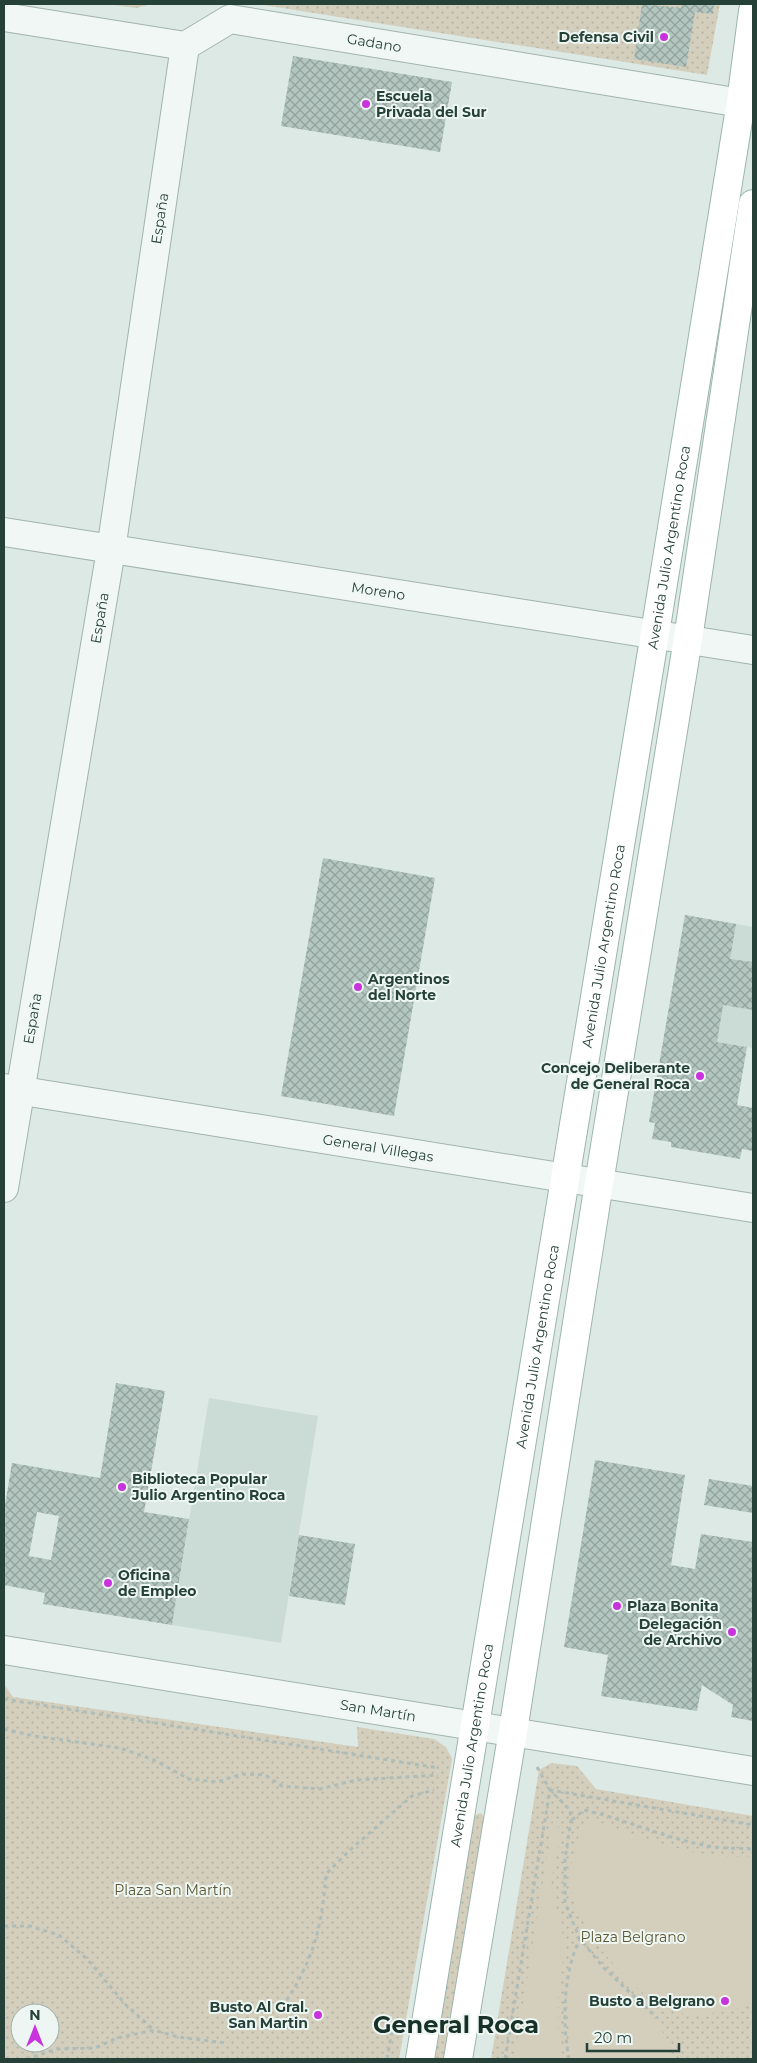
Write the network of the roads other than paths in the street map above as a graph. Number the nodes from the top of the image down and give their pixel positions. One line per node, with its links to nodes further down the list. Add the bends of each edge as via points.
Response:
1 (753, 11): 4 (main road, Avenida Julio Argentino Roca)
2 (4, 17): 3 (street)
3 (185, 46): 4 (street, Gadano, via 230,19); 7 (street, España)
4 (747, 104): 8 (main road, Avenida Julio Argentino Roca)
5 (753, 204): 9 (main road)
6 (4, 532): 7 (street, Moreno)
7 (111, 550): 8 (street, Moreno); 11 (street, España)
8 (655, 633): 9 (street, Moreno); 12 (main road, Avenida Julio Argentino Roca)
9 (688, 639): 10 (street, Moreno); 13 (main road)
10 (753, 650)
11 (12, 1089): 12 (street, General Villegas); 14 (street, España)
12 (564, 1177): 13 (street, General Villegas); 17 (main road, Avenida Julio Argentino Roca)
13 (599, 1183): 15 (street, General Villegas); 18 (main road)
14 (4, 1188)
15 (753, 1208)
16 (4, 1650): 17 (street, San Martín)
17 (474, 1725): 18 (street, San Martín); 20 (main road, Avenida Julio Argentino Roca)
18 (513, 1732): 19 (street, San Martín); 21 (main road)
19 (753, 1771)
20 (420, 2059)
21 (458, 2059)

